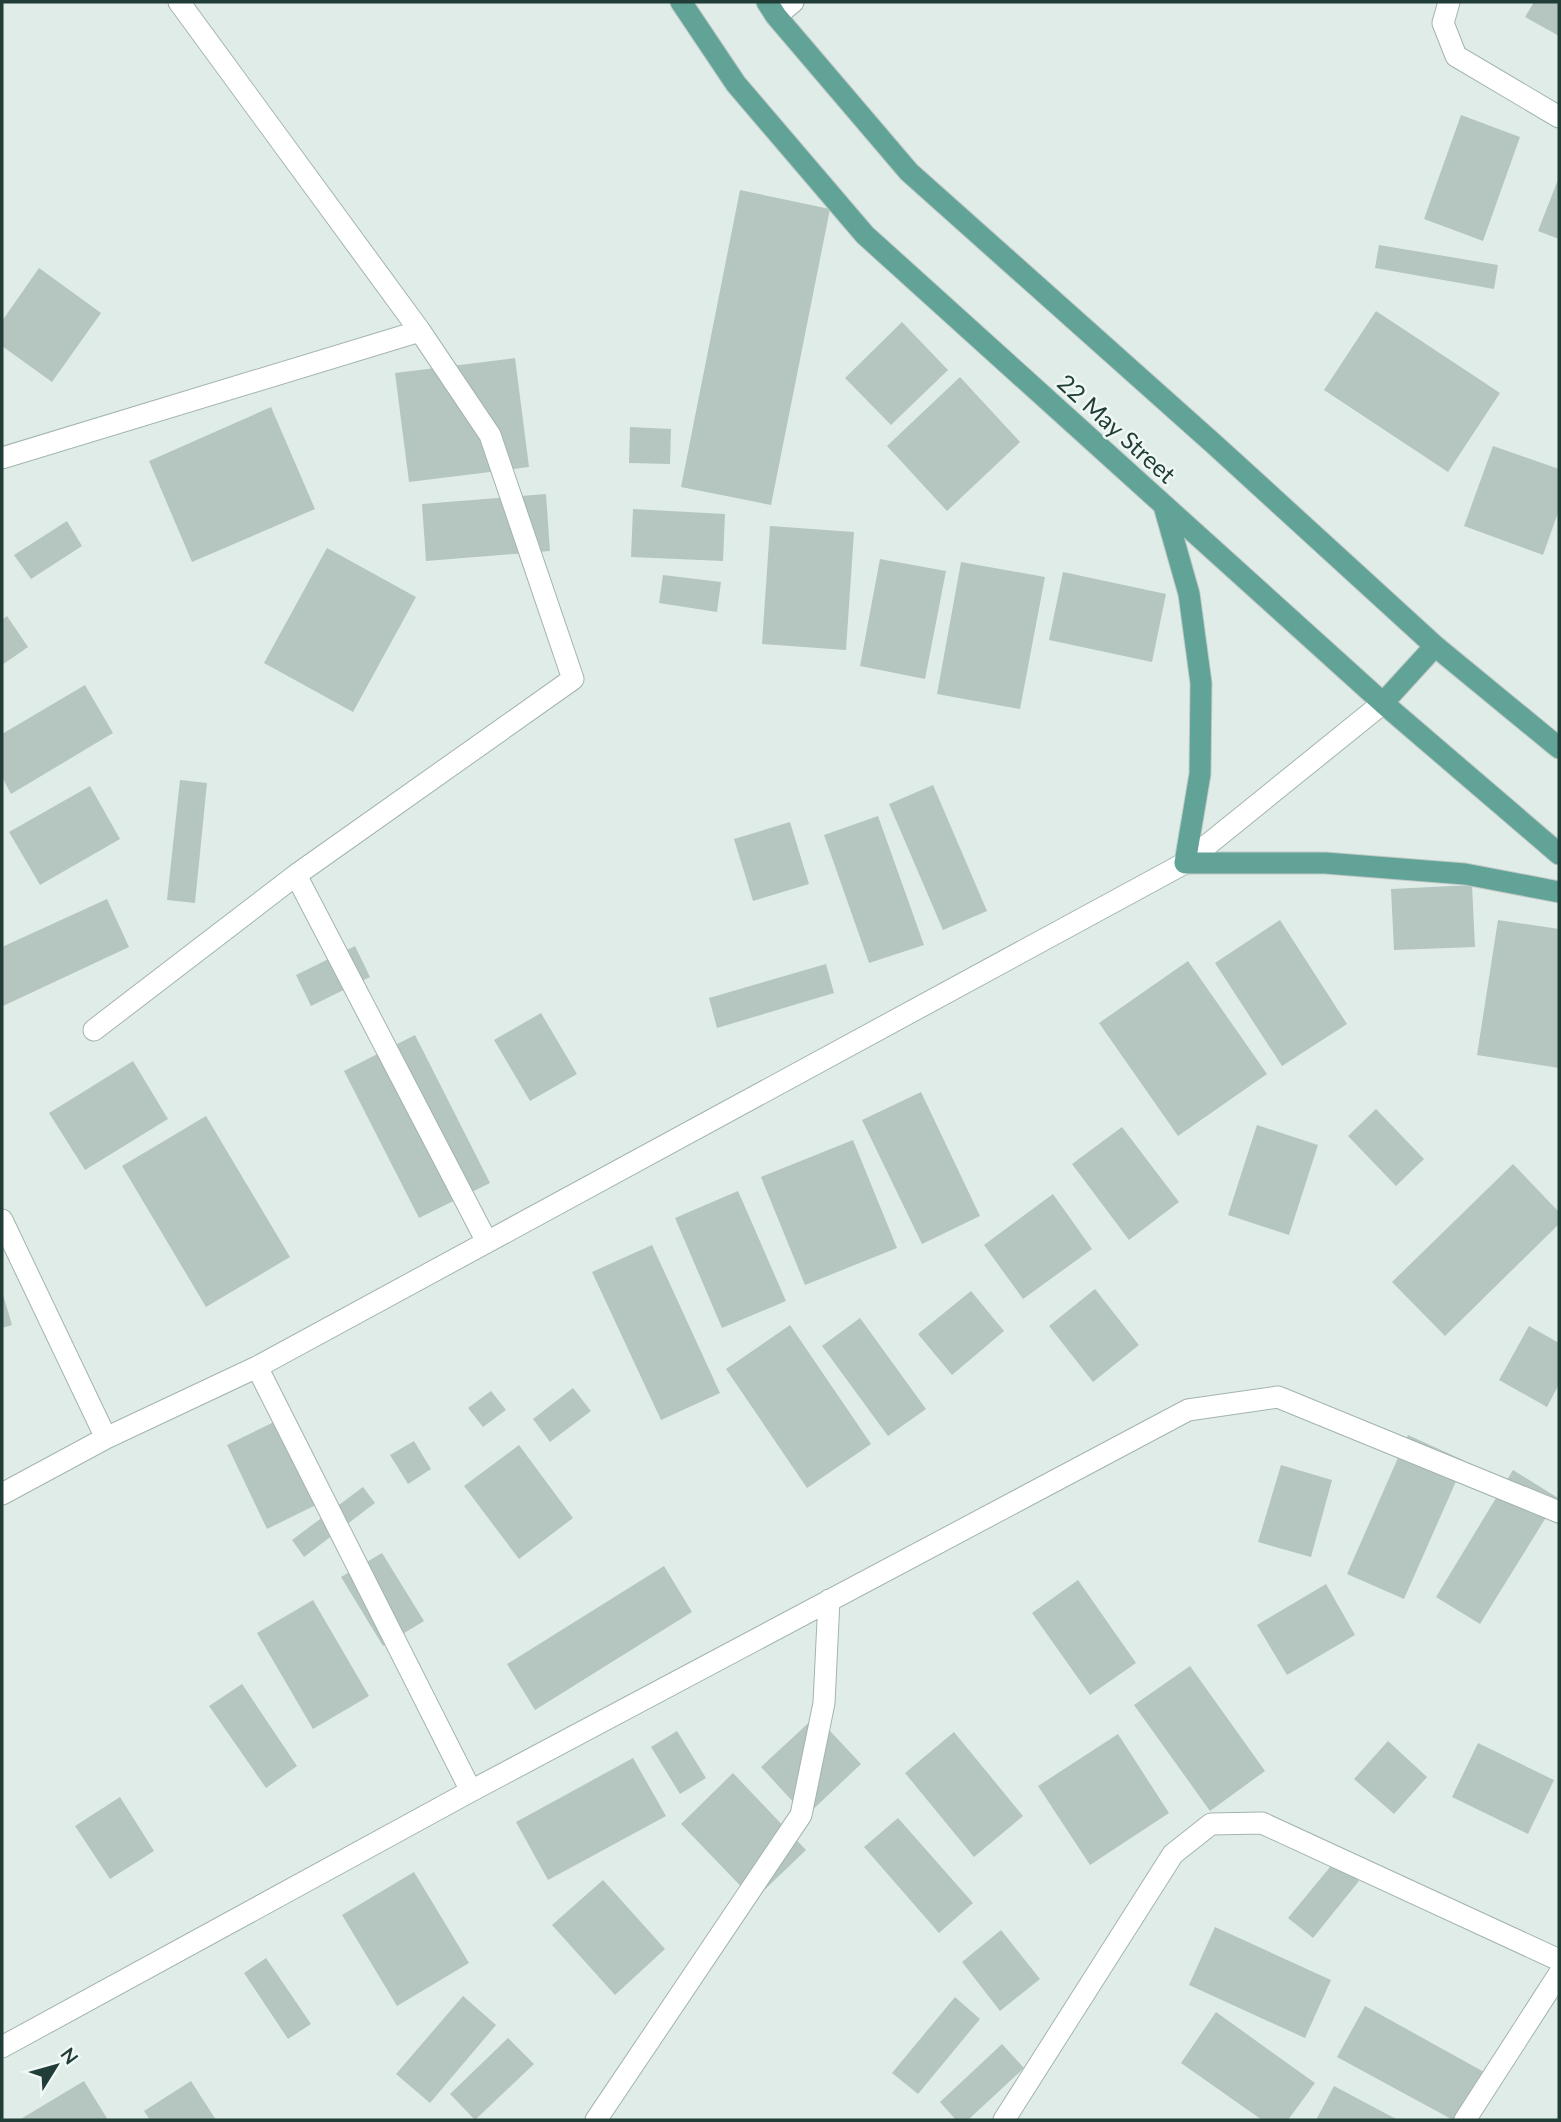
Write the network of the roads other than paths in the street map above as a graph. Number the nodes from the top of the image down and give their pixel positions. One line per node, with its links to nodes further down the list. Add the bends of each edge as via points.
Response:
1 (179, 2): 7 (street)
2 (681, 2): 9 (main road, 22 May Street, via 736,84 864,235)
3 (793, 2): 5 (street)
4 (1449, 2): 6 (street, via 1443,23 1456,56)
5 (772, 9): 10 (main road, via 909,172)
6 (1559, 117)
7 (420, 331): 8 (street); 15 (street, via 490,435 573,679)
8 (2, 458)
9 (1164, 506): 11 (main road, 22 May Street); 14 (main road, via 1189,594 1201,683 1200,774)
10 (1435, 646): 11 (main road); 12 (main road)
11 (1383, 703): 13 (main road, 22 May Street); 14 (street)
12 (1559, 748)
13 (1559, 854)
14 (1185, 863): 16 (main road, via 1339,864 1465,874); 19 (street)
15 (296, 875): 17 (street); 19 (street)
16 (1559, 892)
17 (94, 1030)
18 (2, 1220): 21 (street)
19 (487, 1242): 20 (street)
20 (257, 1367): 21 (street); 25 (street)
21 (106, 1438): 22 (street)
22 (2, 1494)
23 (1559, 1512): 24 (street, via 1278,1397 1188,1410)
24 (829, 1601): 25 (street); 29 (street, via 824,1703 801,1815)
25 (471, 1791): 28 (street)
26 (1559, 1960): 30 (street, via 1262,1823 1212,1824 1173,1854)
27 (1559, 1975): 31 (street)
28 (2, 2047)
29 (596, 2120)
30 (1004, 2120)
31 (1465, 2120)

